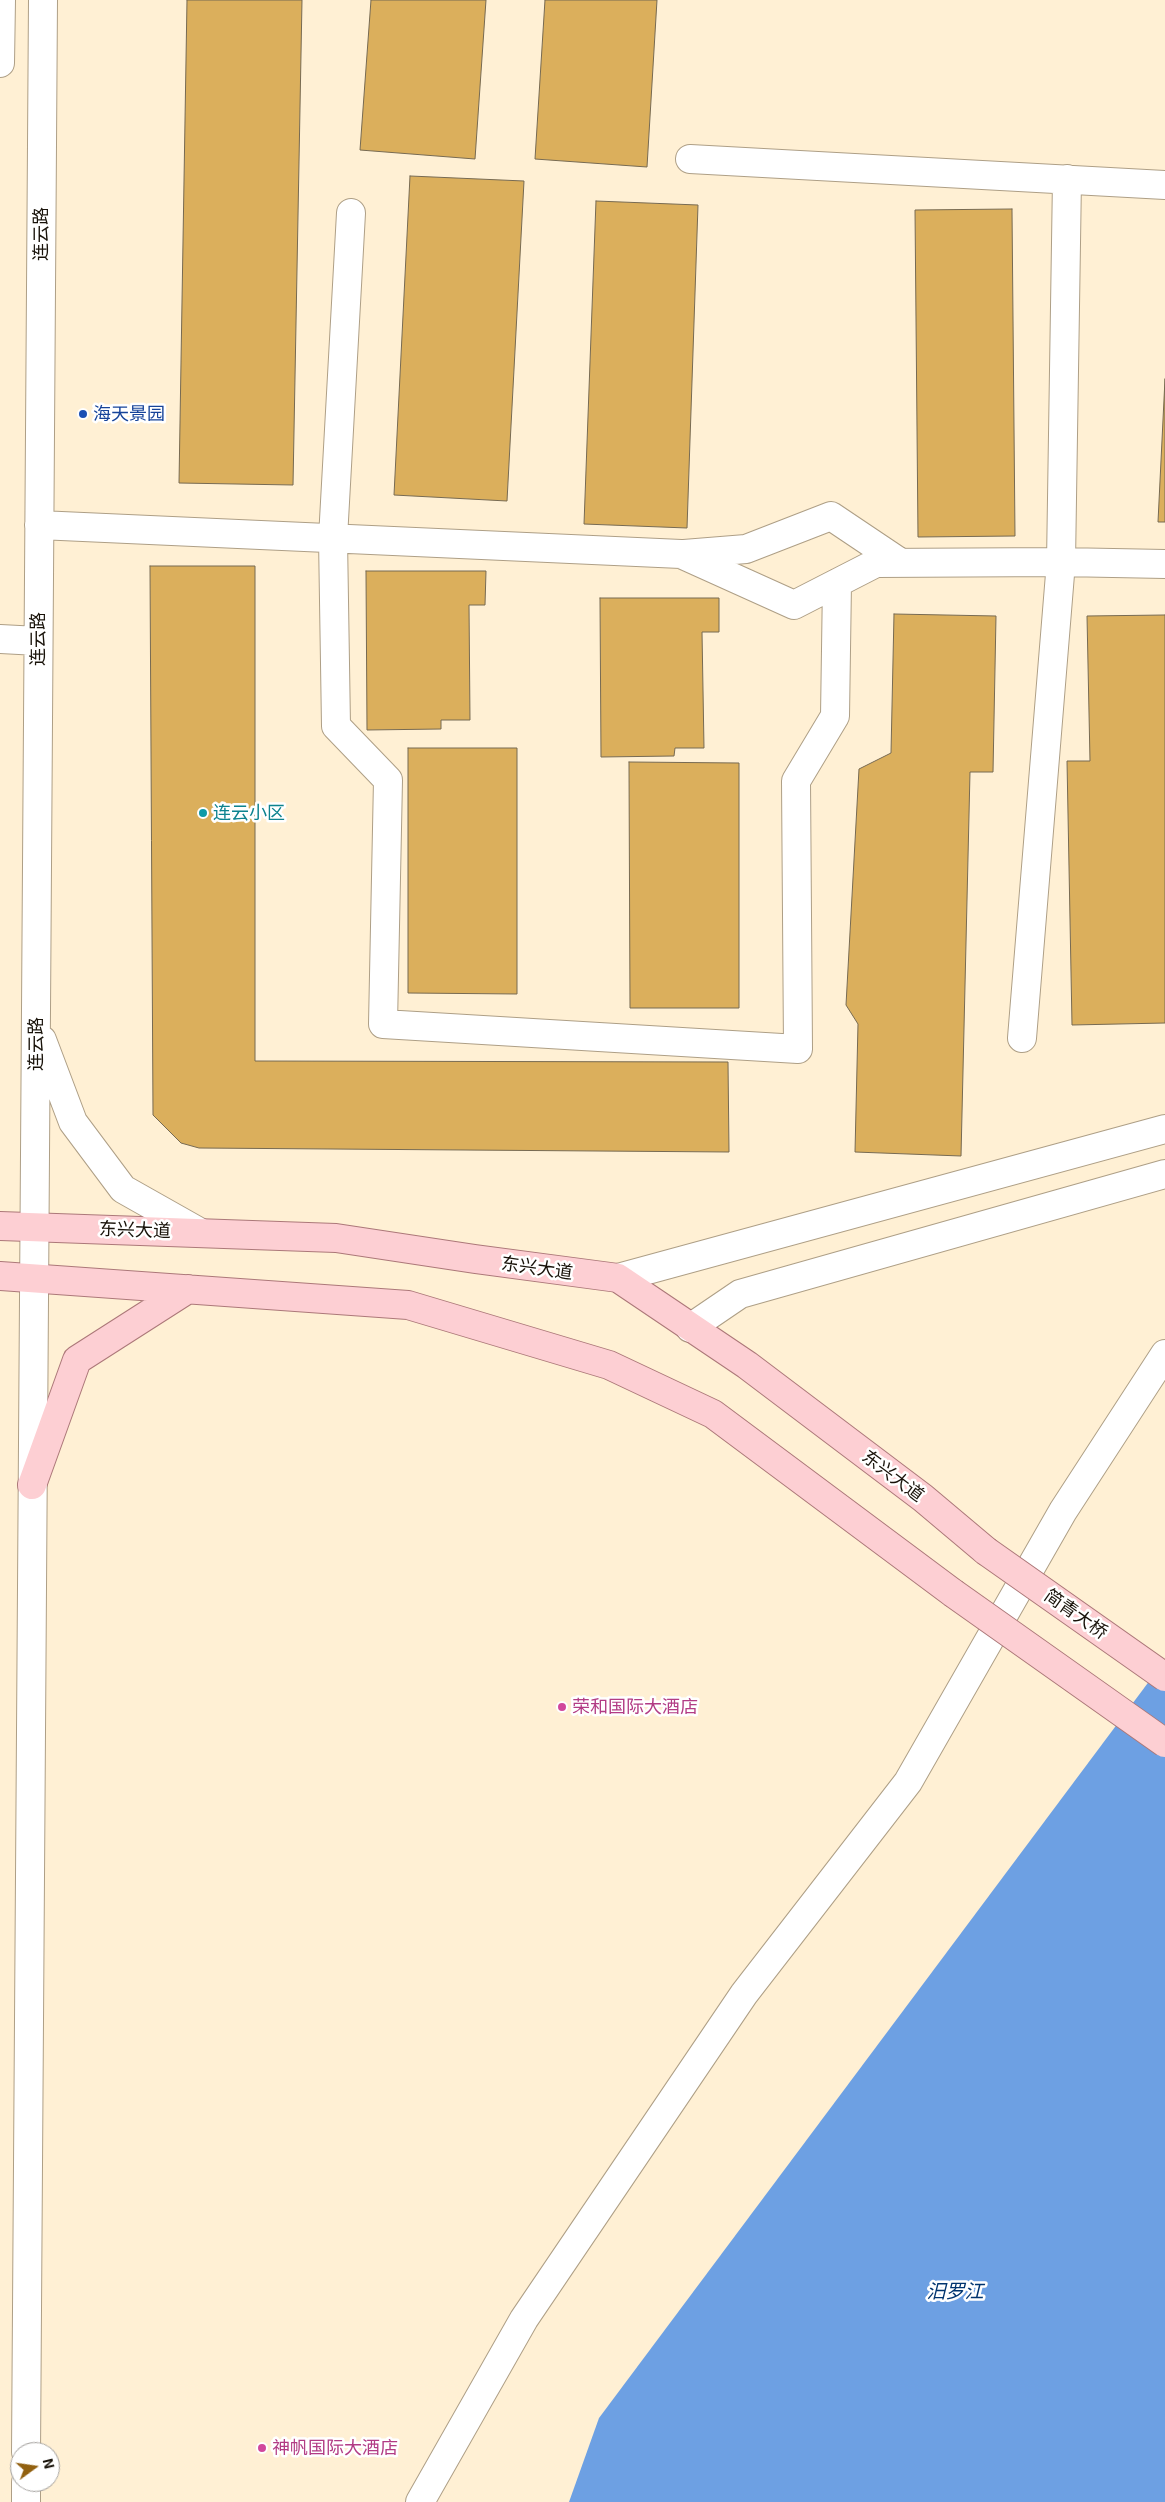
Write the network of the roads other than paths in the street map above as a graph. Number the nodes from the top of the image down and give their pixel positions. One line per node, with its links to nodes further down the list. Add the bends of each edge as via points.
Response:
1 (1, 0): 3 (street)
2 (42, 0): 8 (street, 连云路)
3 (0, 62)
4 (690, 159): 5 (street)
5 (1067, 179): 6 (street); 11 (street)
6 (1165, 185)
7 (352, 214): 9 (street)
8 (38, 525): 9 (street); 16 (street, 连云路)
9 (333, 538): 10 (street); 14 (street, via 336,726 388,780 383,1024 798,1049 796,781 834,716)
10 (681, 554): 12 (street, via 746,549 831,516); 14 (street, via 794,605)
11 (1061, 562): 12 (street); 13 (street); 18 (street)
12 (901, 563): 14 (street, via 876,563)
13 (1165, 564)
14 (837, 583)
15 (0, 639): 16 (street)
16 (38, 641): 17 (street, 连云路)
17 (36, 1024): 22 (street, 连云路); 23 (street, via 73,1122 123,1189)
18 (1022, 1038)
19 (1165, 1129): 26 (street)
20 (1165, 1174): 28 (street, via 740,1294)
21 (0, 1226): 22 (main road, 东兴大道)
22 (34, 1227): 23 (main road, 东兴大道); 25 (street, 连云路)
23 (201, 1233): 26 (main road, 东兴大道, via 336,1238)
24 (0, 1276): 25 (main road)
25 (33, 1277): 27 (main road); 30 (street, 连云路)
26 (618, 1278): 28 (main road, 东兴大道)
27 (188, 1288): 30 (main road, via 77,1360); 33 (main road, bridge, via 408,1305 609,1365 713,1414 953,1593)
28 (690, 1328): 31 (main road, 东兴大道, via 747,1365 923,1498)
29 (1165, 1354): 35 (street, via 1064,1512 908,1782 744,1994 694,2067 524,2319)
30 (32, 1485): 34 (street, 连云路)
31 (986, 1551): 32 (main road, 简青大桥, bridge)
32 (1165, 1677)
33 (1165, 1743)
34 (26, 2442)
35 (420, 2502)

